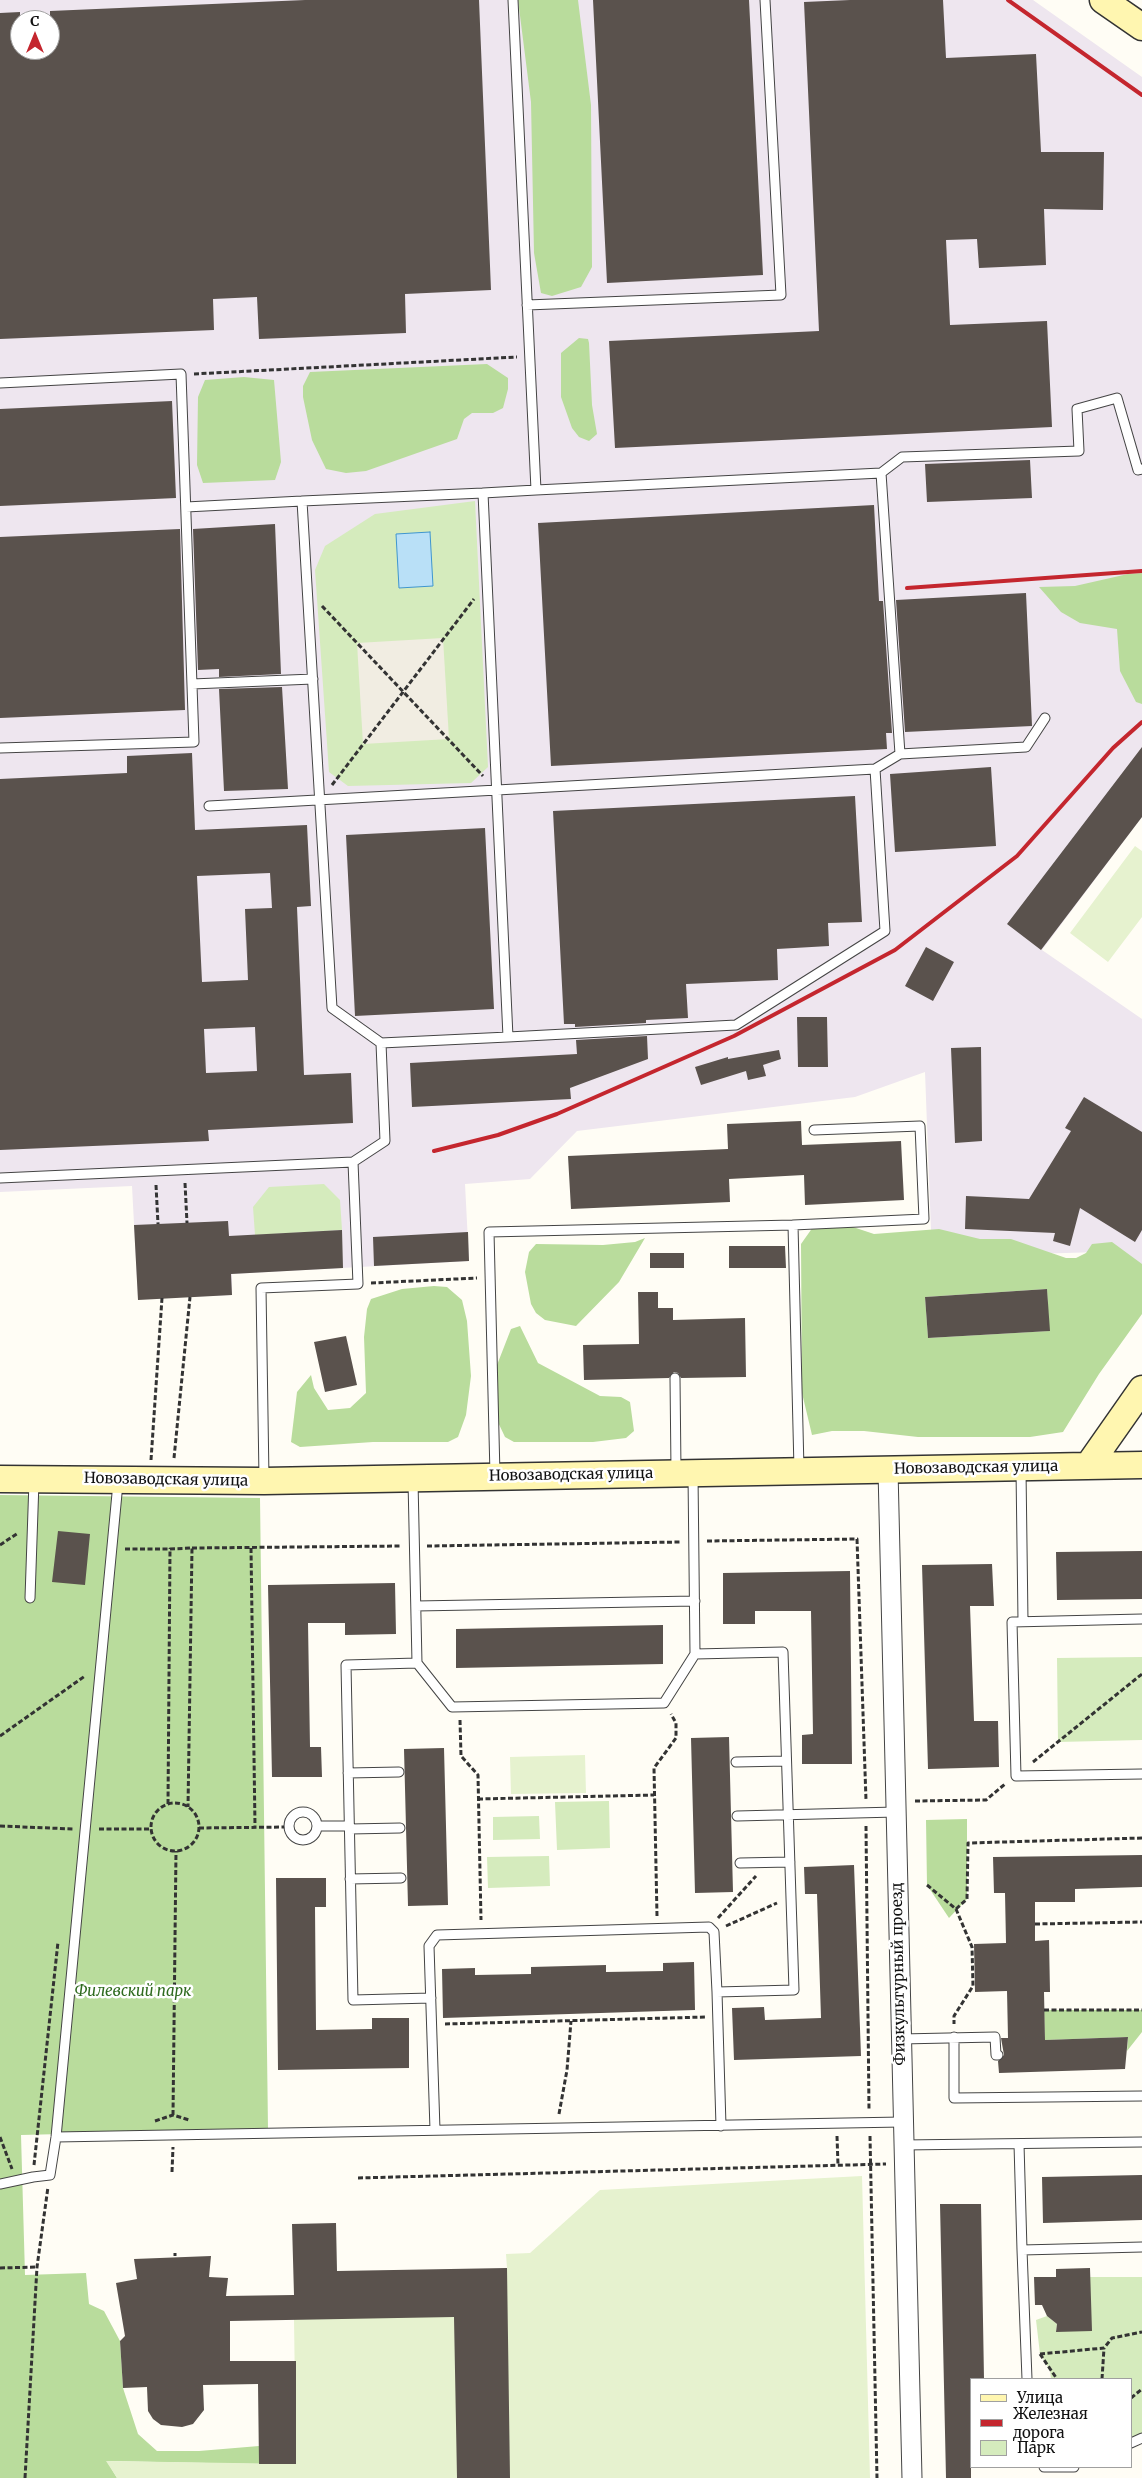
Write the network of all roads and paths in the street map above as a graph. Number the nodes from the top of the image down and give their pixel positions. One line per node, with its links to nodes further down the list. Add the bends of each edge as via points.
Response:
1 (513, 0): 5 (lane)
2 (766, 0): 5 (lane, via 782,295)
3 (1103, 0): 4 (street)
4 (1142, 27)
5 (527, 305): 6 (lane)
6 (530, 357): 7 (path); 11 (lane)
7 (181, 374): 8 (lane); 14 (lane)
8 (0, 383)
9 (1142, 469): 10 (lane, via 1138,470 1117,398 1077,410 1080,451 902,457)
10 (881, 474): 11 (lane); 22 (lane)
11 (536, 490): 12 (lane)
12 (483, 493): 13 (lane); 15 (lane)
13 (302, 501): 14 (lane); 16 (lane)
14 (186, 507): 18 (lane)
15 (487, 583): 19 (path); 24 (lane)
16 (308, 591): 17 (lane); 19 (path)
17 (313, 679): 18 (lane); 25 (lane)
18 (192, 684): 21 (lane, via 194,742)
19 (403, 692): 24 (path); 25 (path)
20 (1045, 718): 22 (lane, via 1026,746)
21 (0, 748)
22 (900, 754): 23 (lane)
23 (875, 770): 24 (lane); 27 (lane, via 885,931 736,1025)
24 (497, 791): 25 (lane); 27 (lane)
25 (321, 800): 26 (lane); 28 (lane, via 332,1008)
26 (209, 806)
27 (508, 1037): 28 (lane)
28 (381, 1043): 30 (lane, via 385,1141)
29 (814, 1130): 36 (lane, via 920,1126 924,1219)
30 (353, 1162): 31 (lane); 38 (lane)
31 (184, 1170): 32 (lane); 34 (path)
32 (155, 1171): 33 (lane); 35 (path)
33 (0, 1178)
34 (187, 1223)
35 (158, 1224)
36 (793, 1224): 37 (lane, via 489,1232); 47 (lane)
37 (490, 1277): 38 (path); 49 (lane)
38 (358, 1284): 55 (lane, via 261,1288)
39 (190, 1297): 54 (path)
40 (162, 1298): 54 (path)
41 (675, 1378): 48 (lane)
42 (1142, 1389): 44 (street)
43 (1142, 1465): 44 (street, Новозаводская улица)
44 (1088, 1466): 45 (street, Новозаводская улица)
45 (1021, 1468): 46 (street, Новозаводская улица); 63 (lane)
46 (888, 1470): 47 (street, Новозаводская улица); 82 (street, Физкультурный проезд)
47 (799, 1471): 48 (street, Новозаводская улица)
48 (684, 1473): 49 (street, Новозаводская улица); 60 (lane)
49 (495, 1477): 52 (street, Новозаводская улица)
50 (0, 1478): 51 (street, Новозаводская улица)
51 (34, 1478): 53 (street, Новозаводская улица); 59 (lane)
52 (413, 1478): 55 (street, Новозаводская улица); 61 (lane)
53 (119, 1480): 54 (street, Новозаводская улица); 57 (lane)
54 (160, 1480): 55 (street, Новозаводская улица)
55 (264, 1481)
56 (251, 1548): 86 (path)
57 (112, 1549): 58 (path); 92 (lane)
58 (170, 1549): 80 (path); 81 (path, via 192,1548)
59 (30, 1598)
60 (695, 1601): 61 (lane); 64 (lane)
61 (416, 1606): 65 (lane)
62 (1142, 1619): 63 (lane)
63 (1023, 1621): 76 (lane, via 1012,1622)
64 (696, 1654): 68 (lane); 71 (lane, via 783,1652)
65 (417, 1663): 69 (lane, via 452,1707); 74 (lane, via 346,1665)
66 (1142, 1674): 76 (path)
67 (84, 1676): 70 (path)
68 (664, 1703): 69 (lane); 77 (path, via 676,1723 676,1738 654,1768)
69 (460, 1707): 78 (path, via 461,1756 478,1775)
70 (0, 1736)
71 (786, 1761): 72 (lane); 83 (lane)
72 (736, 1762)
73 (398, 1772): 74 (lane)
74 (348, 1773): 89 (lane)
75 (1142, 1774): 76 (lane)
76 (1016, 1776): 79 (path, via 986,1800)
77 (654, 1795): 78 (path); 106 (path)
78 (478, 1799): 108 (path)
79 (916, 1801)
80 (168, 1804): 81 (path); 93 (path, via 154,1817)
81 (188, 1807): 90 (path, via 197,1816)
82 (896, 1812): 83 (lane); 117 (street, Физкультурный проезд)
83 (788, 1815): 84 (lane); 97 (lane)
84 (737, 1816)
85 (0, 1826): 92 (path)
86 (255, 1826): 88 (path); 90 (path)
87 (318, 1826): 88 (lane, via 316,1833 307,1840 294,1838); 88 (lane, via 312,1815 300,1812 294,1815); 89 (lane)
88 (289, 1827)
89 (350, 1827): 91 (lane); 100 (lane)
90 (199, 1828): 95 (path, via 196,1839 188,1848)
91 (400, 1828)
92 (85, 1829): 93 (path); 127 (lane)
93 (151, 1829): 95 (path, via 158,1844)
94 (1142, 1838): 103 (path, via 968,1843 967,1899)
95 (176, 1851): 120 (path)
96 (769, 1862): 97 (lane); 98 (lane); 107 (path)
97 (790, 1862): 102 (lane)
98 (740, 1863)
99 (400, 1878): 100 (lane)
100 (350, 1879): 110 (lane, via 353,2000)
101 (927, 1885): 103 (path)
102 (791, 1897): 107 (path); 109 (lane, via 794,1990)
103 (956, 1909): 116 (path, via 972,1946 974,1968 973,1986 954,2016)
104 (1142, 1922): 105 (path)
105 (1035, 1924)
106 (658, 1928): 107 (lane); 108 (lane)
107 (712, 1930): 109 (lane)
108 (482, 1934): 110 (lane, via 437,1935 429,1946)
109 (717, 1992): 113 (lane)
110 (431, 1998): 115 (lane)
111 (1044, 2010): 112 (path)
112 (1142, 2010)
113 (717, 2017): 114 (path); 123 (lane)
114 (571, 2021): 115 (path); 124 (path, via 567,2070)
115 (432, 2025): 125 (lane)
116 (954, 2037): 117 (lane); 118 (lane, via 996,2037); 119 (lane, via 954,2098)
117 (900, 2039): 121 (street, Физкультурный проезд)
118 (998, 2055)
119 (1142, 2096)
120 (173, 2115)
121 (902, 2122): 122 (lane); 131 (street, Физкультурный проезд)
122 (836, 2124): 123 (lane); 132 (path)
123 (721, 2126): 124 (lane)
124 (556, 2128): 125 (lane)
125 (435, 2130): 126 (lane)
126 (173, 2135): 127 (lane); 133 (path)
127 (56, 2136): 134 (lane)
128 (0, 2137): 136 (path)
129 (1142, 2142): 130 (lane)
130 (1019, 2144): 131 (lane); 139 (lane)
131 (903, 2154): 132 (path); 152 (street, Физкультурный проезд)
132 (838, 2165): 135 (path)
133 (172, 2172)
134 (50, 2175): 136 (lane); 140 (path)
135 (358, 2178)
136 (18, 2180): 137 (lane)
137 (0, 2184)
138 (1142, 2248): 139 (lane)
139 (1022, 2250): 145 (lane)
140 (37, 2267): 141 (path); 151 (path)
141 (0, 2268)
142 (1142, 2332): 143 (path, via 1112,2338)
143 (1104, 2348): 144 (path); 148 (path)
144 (1040, 2354): 145 (path); 147 (path)
145 (1026, 2355): 146 (lane)
146 (1027, 2378)
147 (1056, 2378)
148 (1102, 2378)
149 (1142, 2389): 150 (path)
150 (1132, 2397)
151 (25, 2478)
152 (912, 2478)

